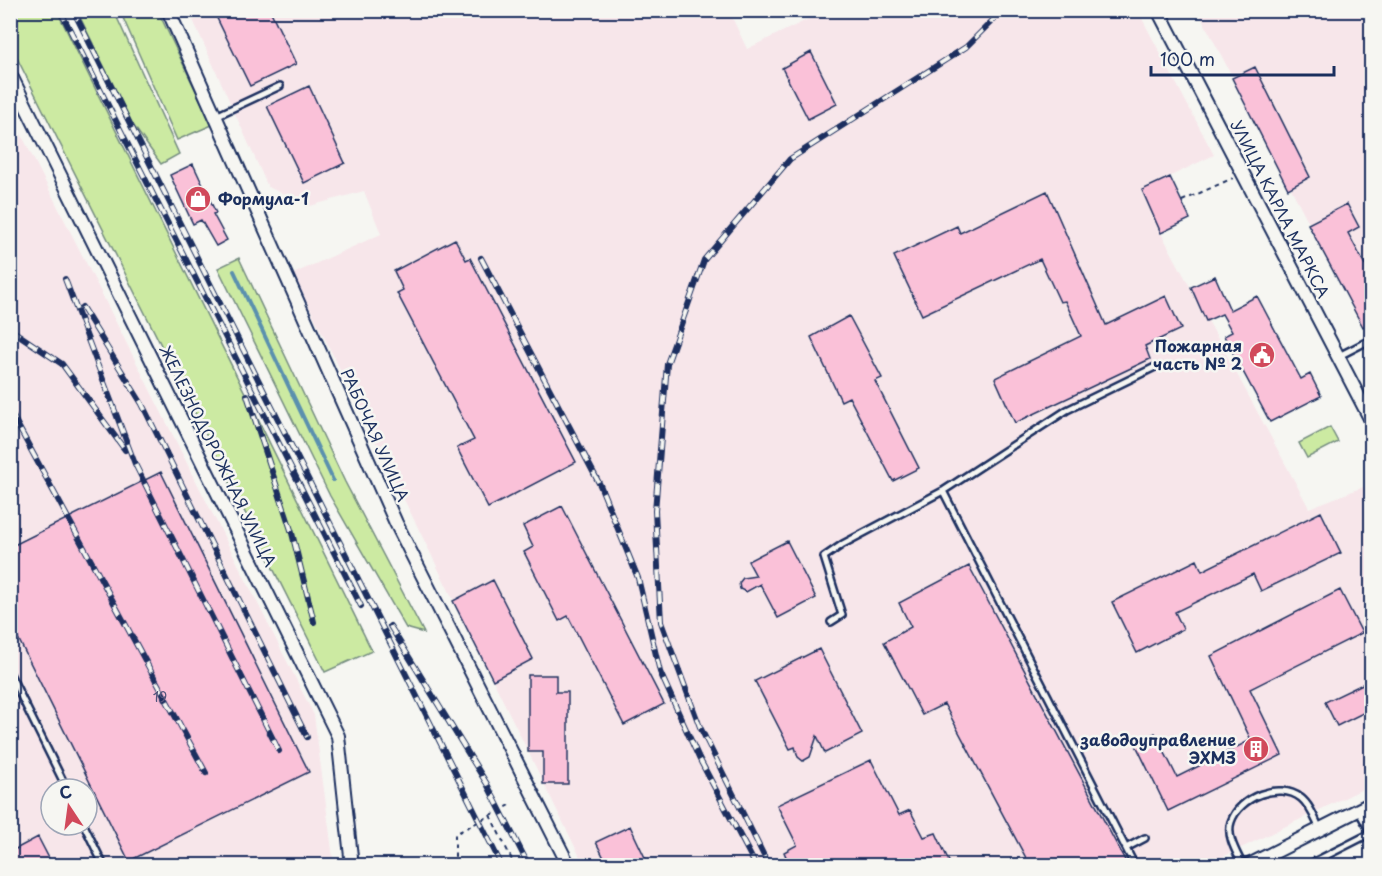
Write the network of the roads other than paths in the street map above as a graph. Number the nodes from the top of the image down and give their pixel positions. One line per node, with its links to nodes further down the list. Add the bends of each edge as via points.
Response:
1 (168, 10): 5 (street, РАБОЧАЯ УЛИЦА)
2 (1158, 10): 7 (street, УЛИЦА КАРЛА МАРКСА)
3 (10, 74): 22 (street, ЖЕЛЕЗНОДОРОЖНАЯ УЛИЦА, via 338,736)
4 (280, 86): 5 (lane)
5 (215, 117): 23 (street, РАБОЧАЯ УЛИЦА, via 396,523)
6 (1371, 339): 7 (lane)
7 (1338, 356): 9 (street, УЛИЦА КАРЛА МАРКСА)
8 (1155, 367): 10 (lane, via 1067,410)
9 (1371, 422)
10 (943, 491): 11 (lane, via 824,557 842,615); 20 (lane)
11 (831, 622)
12 (10, 674): 13 (lane)
13 (61, 777)
14 (1371, 802): 15 (street)
15 (1358, 810): 16 (street); 17 (lane)
16 (1320, 829): 25 (lane, via 1303,799 1295,794 1255,795 1238,809 1230,823 1231,840); 26 (street)
17 (1371, 834): 27 (lane)
18 (90, 837): 21 (lane)
19 (1145, 838): 20 (lane)
20 (1126, 848): 24 (lane)
21 (104, 866)
22 (352, 866)
23 (569, 866)
24 (1134, 866)
25 (1243, 866)
26 (1247, 866)
27 (1306, 866)

